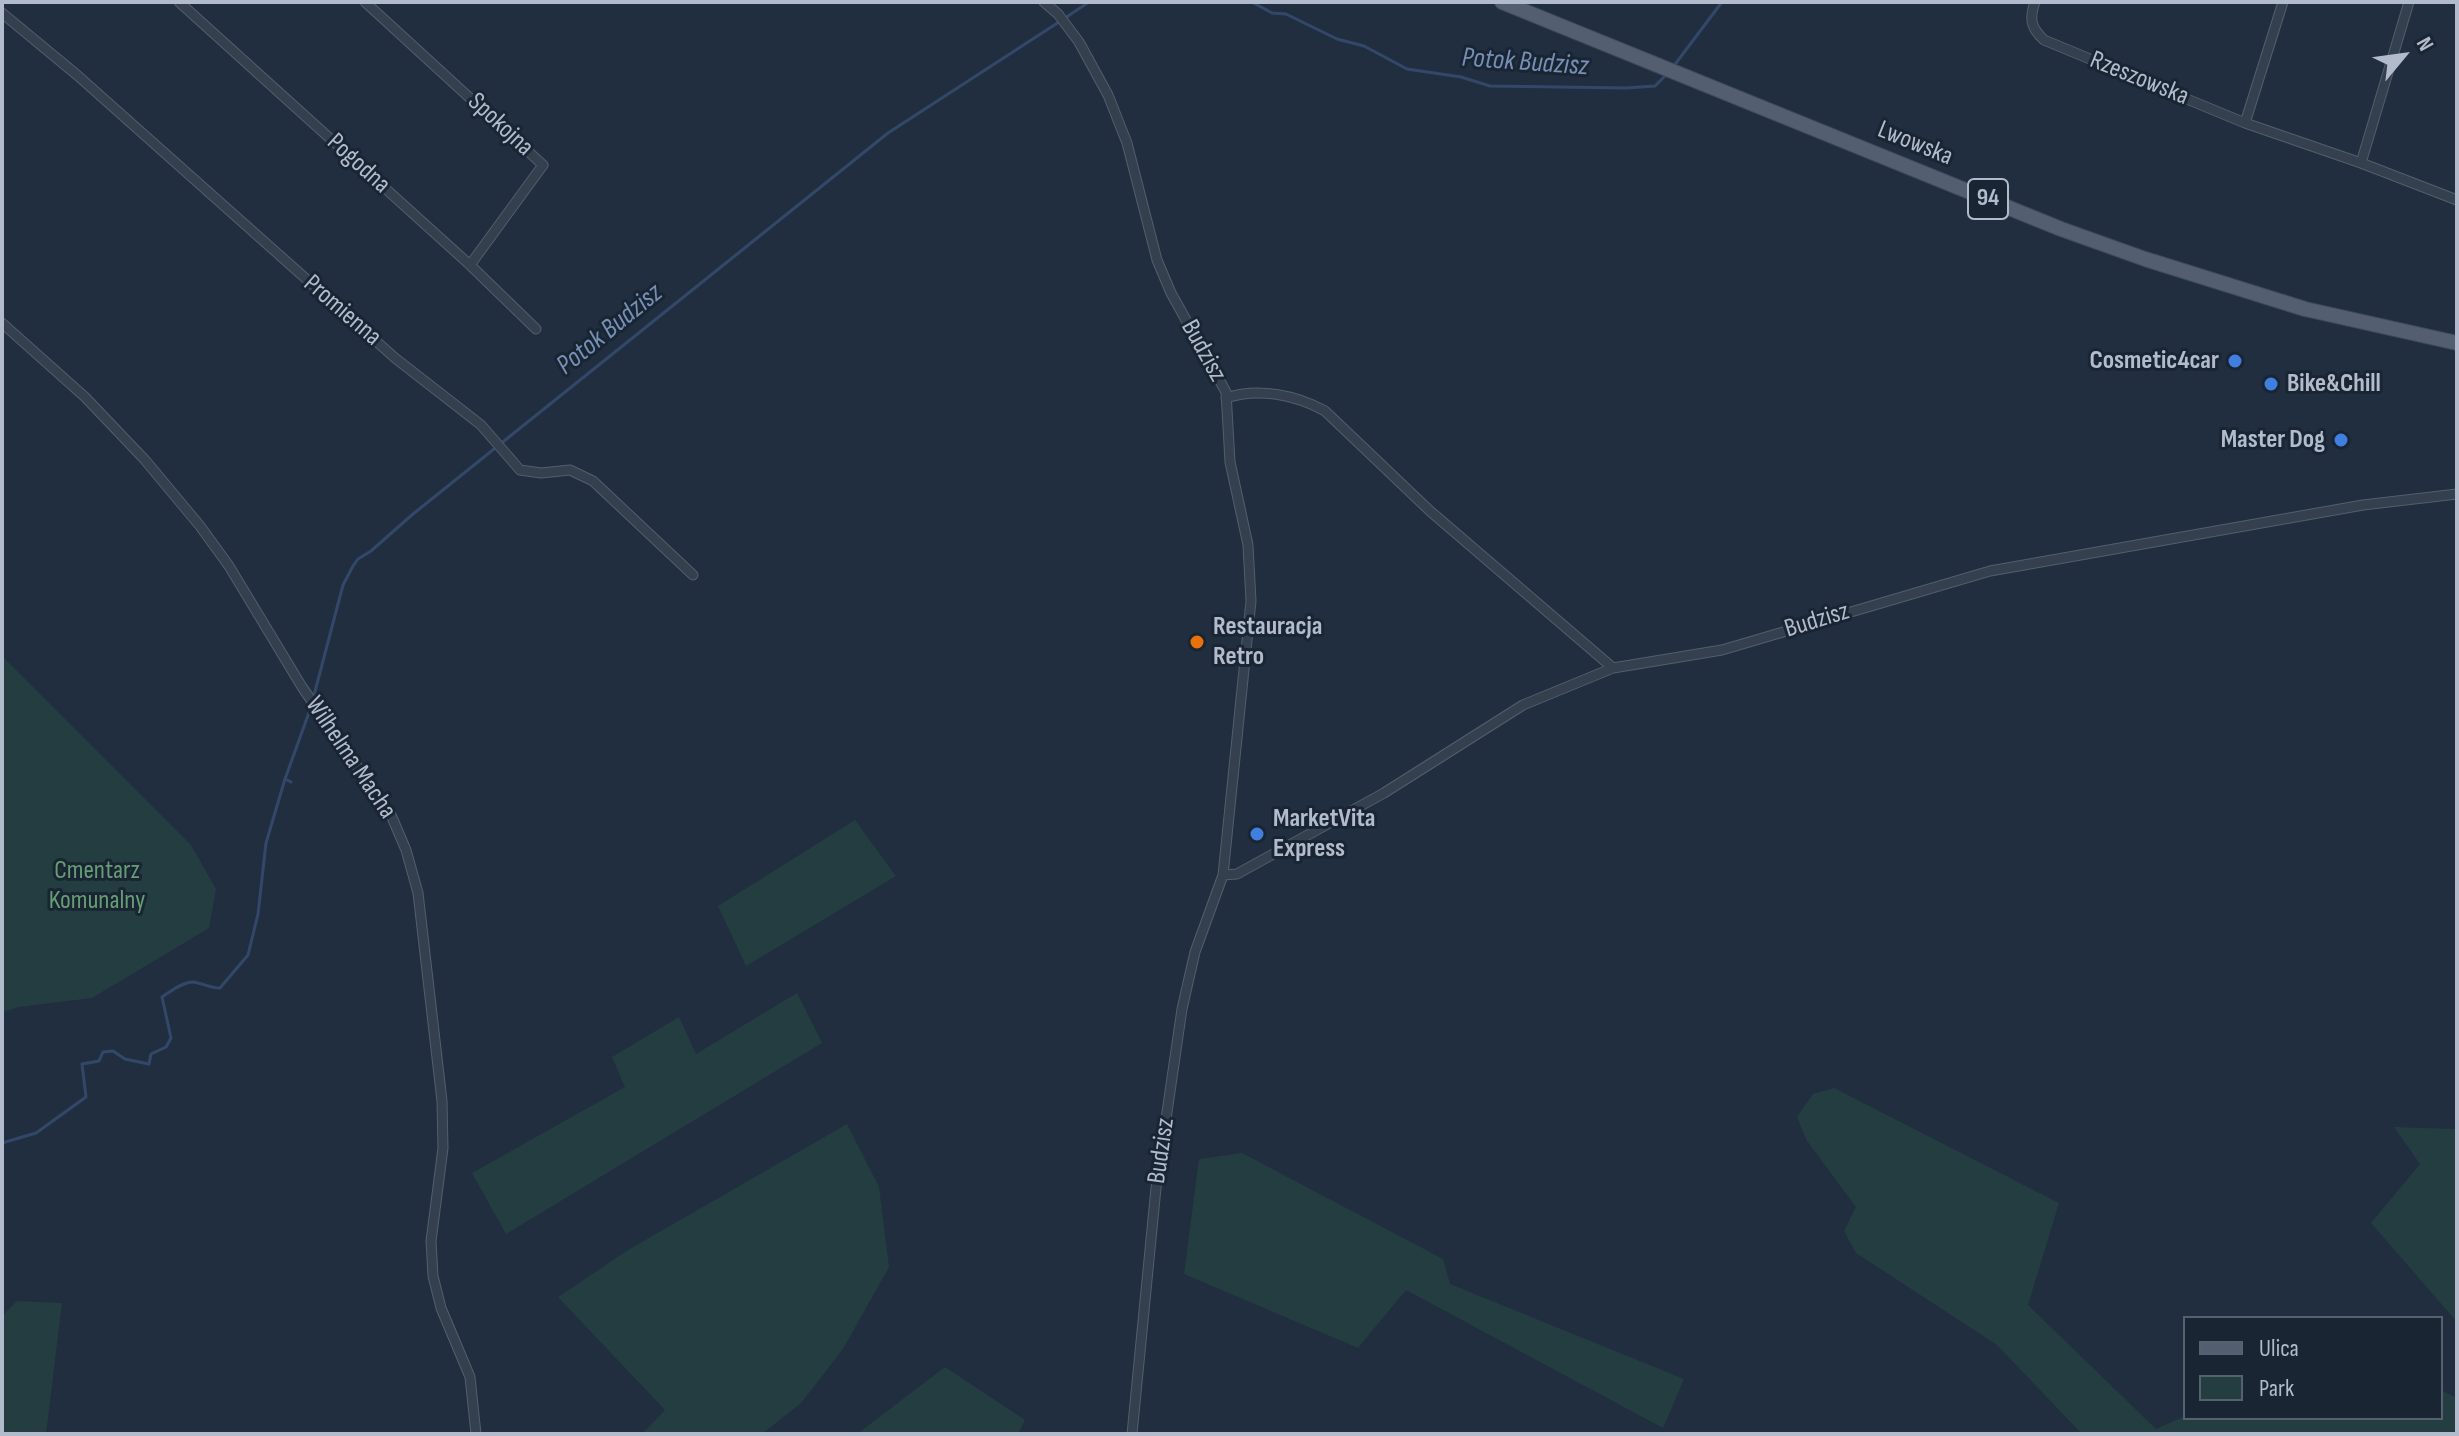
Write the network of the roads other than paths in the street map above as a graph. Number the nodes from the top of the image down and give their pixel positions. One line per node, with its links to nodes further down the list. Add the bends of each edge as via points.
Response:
1 (179, 2): 12 (street, Pogodna)
2 (365, 2): 12 (street, Spokojna, via 543,165)
3 (1044, 2): 16 (street, Budzisz, via 1065,23 1115,110 1157,260)
4 (1502, 2): 15 (main road, Lwowska / 94, via 2145,259 2305,309)
5 (2035, 2): 9 (street, Rzeszowska, via 2031,16 2044,40)
6 (2283, 2): 9 (street)
7 (2409, 2): 10 (street)
8 (2, 13): 18 (street, Promienna, via 386,350 481,425 520,470 570,470 593,481)
9 (2245, 123): 10 (street, Rzeszowska)
10 (2361, 163): 11 (street, Rzeszowska)
11 (2457, 200)
12 (470, 265): 14 (street, Pogodna)
13 (2, 323): 21 (street, Wilhelma Macha, via 85,397 171,490 229,566 313,701 385,803 406,850 418,893 444,1125 432,1224 433,1276 470,1377)
14 (536, 329)
15 (2457, 343)
16 (1226, 398): 19 (street, via 1268,394 1325,411 1430,511); 20 (street, Budzisz, via 1230,462 1248,545 1251,591)
17 (2457, 494): 19 (street, Budzisz, via 2363,505 1990,571 1722,650)
18 (693, 575)
19 (1613, 668): 20 (street, Budzisz, via 1523,705 1336,821 1237,874)
20 (1223, 875): 22 (street, Budzisz, via 1195,952 1182,1009 1156,1188)
21 (476, 1434)
22 (1132, 1434)

